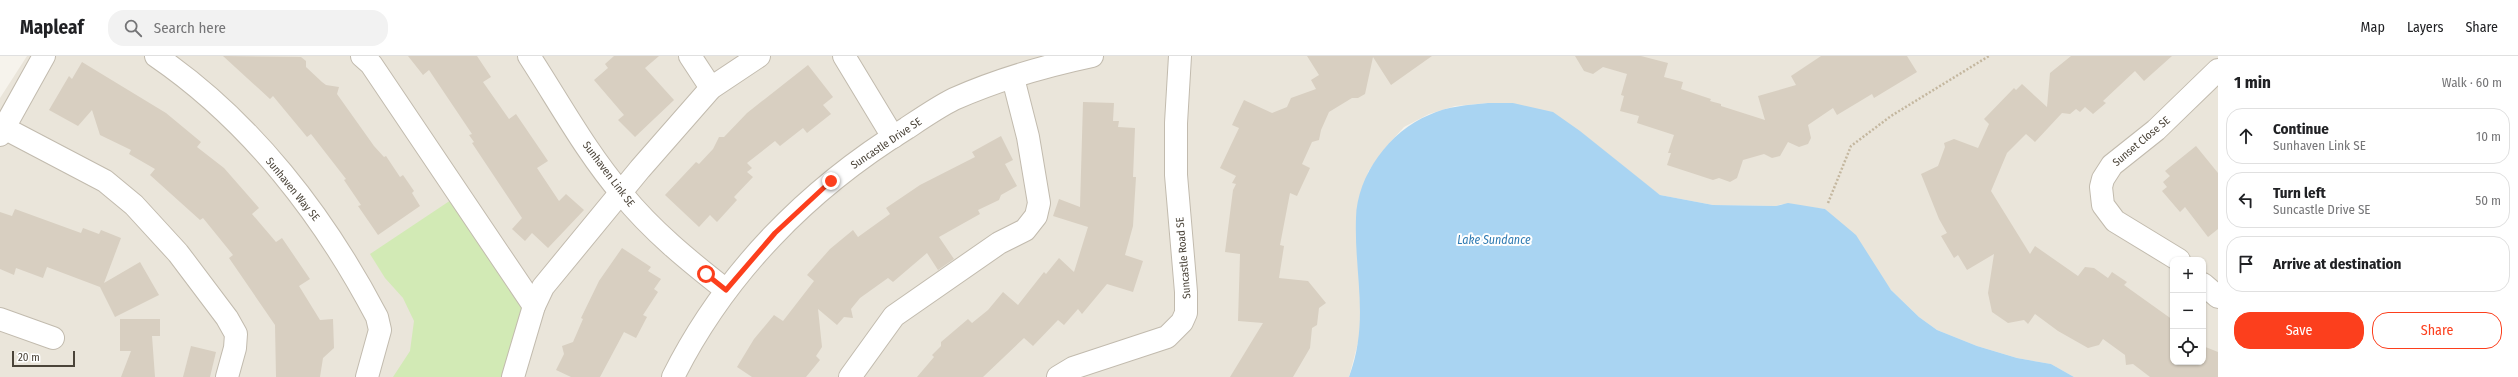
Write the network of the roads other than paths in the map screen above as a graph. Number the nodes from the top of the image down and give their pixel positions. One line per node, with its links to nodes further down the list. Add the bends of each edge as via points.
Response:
1 (44, 56): 13 (street)
2 (156, 56): 24 (street, Sunhaven Way SE, via 236,123 315,212 377,317 380,330)
3 (362, 56): 20 (street, via 371,64)
4 (529, 56): 15 (street, Sunhaven Link SE)
5 (690, 56): 12 (street)
6 (759, 56): 12 (street)
7 (844, 56): 14 (street)
8 (1092, 56): 11 (street, Suncastle Drive SE, via 1040,68)
9 (1180, 56): 28 (street, Suncastle Road SE, via 1176,175 1187,297 1186,313 1182,322 1167,337 1073,368)
10 (2218, 70): 16 (street, Sunset Close SE, via 2156,130 2112,165 2101,187 2103,205 2115,221)
11 (1013, 78): 14 (street, Suncastle Drive SE, via 952,100); 27 (street, via 1028,137 1039,203 1036,216 1025,230 999,243 894,316)
12 (711, 88): 15 (street)
13 (2, 132): 23 (street, via 105,181 134,205 178,253 236,334)
14 (893, 137): 18 (street, Suncastle Drive SE, via 831,181 802,206)
15 (621, 194): 18 (street, Sunhaven Link SE, via 656,231); 20 (street, via 543,287)
16 (2174, 257)
17 (2206, 287): 19 (street)
18 (726, 290): 26 (street, Suncastle Drive SE, via 701,327)
19 (2218, 297)
20 (534, 306): 25 (street)
21 (0, 319): 22 (street)
22 (53, 338)
23 (227, 377)
24 (367, 377)
25 (513, 377)
26 (673, 377)
27 (850, 377)
28 (1058, 377)

